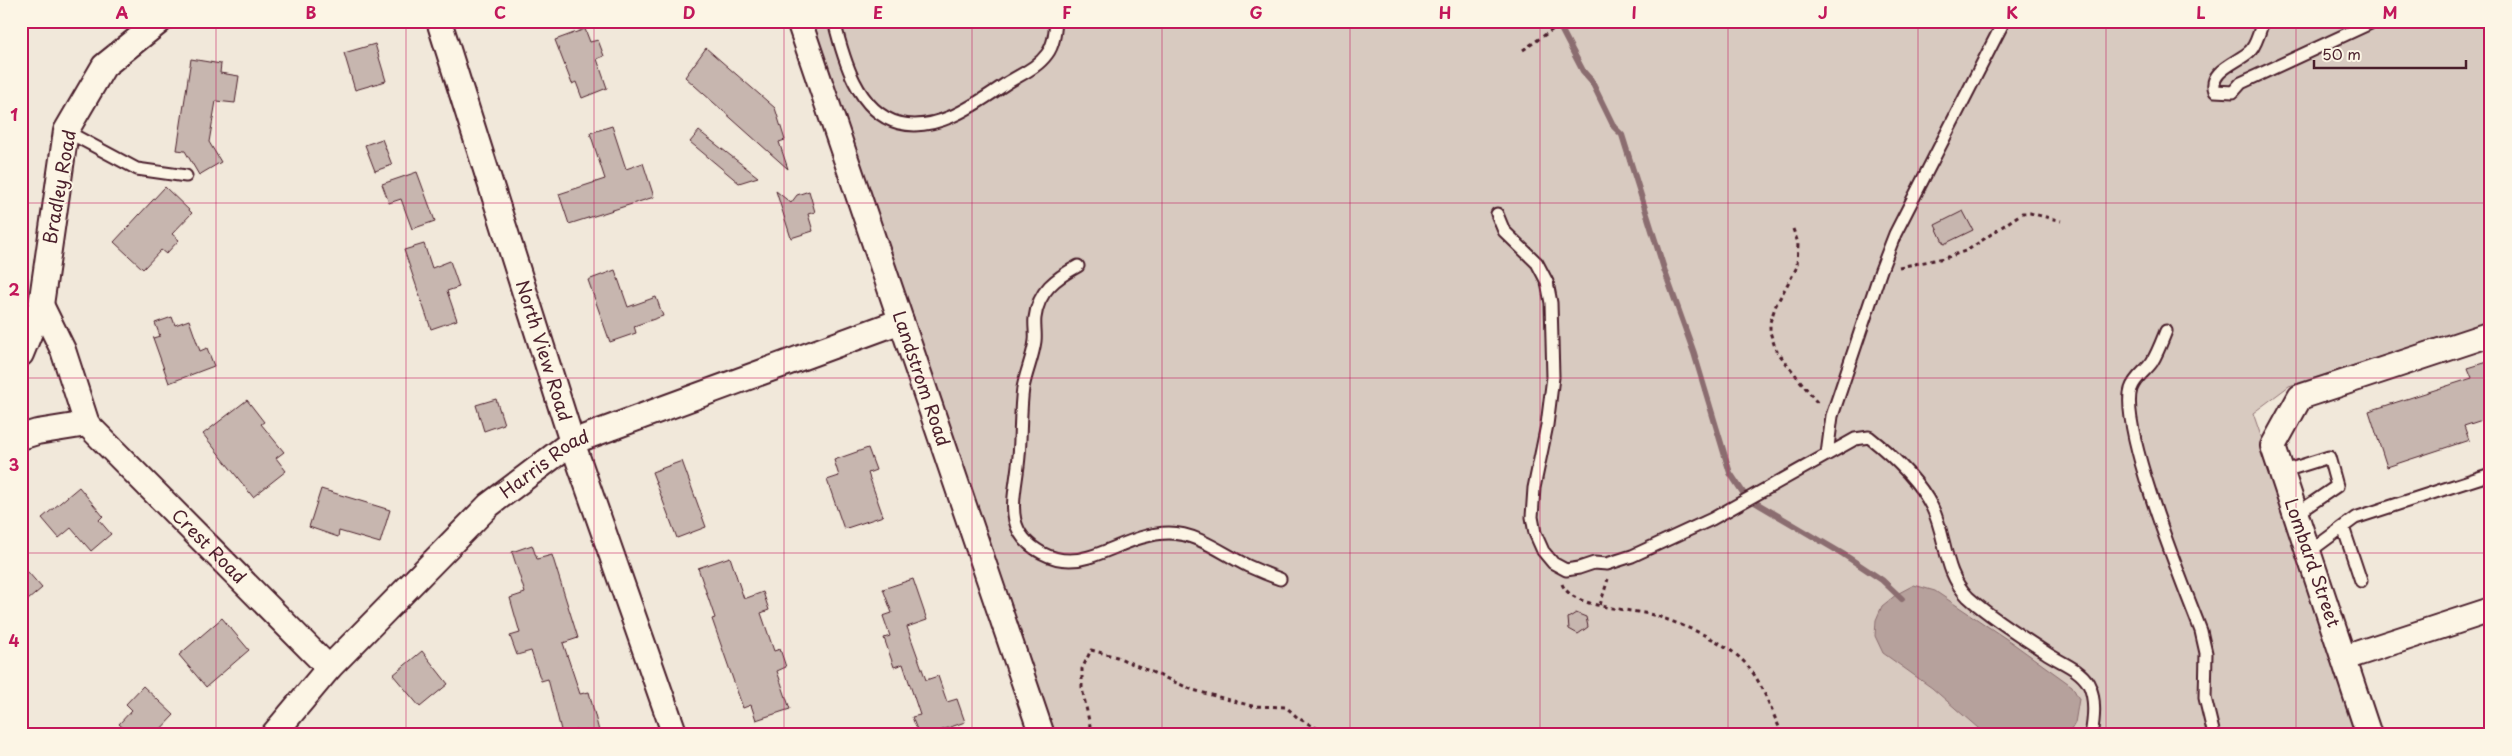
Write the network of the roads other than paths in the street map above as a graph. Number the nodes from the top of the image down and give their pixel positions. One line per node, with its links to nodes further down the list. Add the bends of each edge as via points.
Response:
1 (160, 21): 9 (street, Bradley Road, via 104,66)
2 (439, 21): 22 (street, North View Road)
3 (798, 21): 14 (street, Landstrom Road)
4 (834, 21): 5 (lane, via 849,73 867,101 898,123 917,125 963,110 1033,68 1048,53)
5 (1056, 21)
6 (2004, 21): 23 (lane, via 1895,234 1832,416)
7 (2263, 21): 8 (lane, via 2251,50 2227,64 2215,82 2215,91 2233,92 2241,83)
8 (2375, 21)
9 (66, 131): 10 (lane, via 137,169); 13 (street, Bradley Road)
10 (186, 176)
11 (1497, 214): 23 (lane, via 1504,231 1537,264 1547,282 1551,303 1553,377 1532,517 1535,533 1553,563 1566,570 1594,563 1607,564 1632,556 1712,519)
12 (1078, 266): 29 (lane, via 1047,287 1035,317 1035,340 1022,393 1013,502 1018,532 1035,549 1051,558 1069,561 1150,536 1183,535)
13 (41, 305): 18 (street, Bradley Road); 20 (street, Crest Road, via 63,350)
14 (901, 321): 22 (street, Harris Road); 36 (street, Landstrom Road)
15 (2491, 322): 19 (lane)
16 (2166, 331): 38 (lane, via 2152,362 2136,378 2131,389 2130,417 2158,512 2201,631 2206,653 2205,698)
17 (2491, 334): 19 (street)
18 (21, 354)
19 (2294, 394): 24 (street, Lombard Street, via 2273,446)
20 (87, 424): 21 (street); 33 (street, Crest Road)
21 (21, 437)
22 (572, 442): 33 (street, Harris Road, via 489,505); 35 (street, North View Road)
23 (1827, 454): 37 (lane, via 1855,439 1868,437 1903,468 1932,508 1950,572 1960,588 1999,620 2087,681 2092,691)
24 (2281, 472): 26 (street, Lombard Street); 26 (lane, via 2329,457 2337,486)
25 (2491, 474): 27 (lane, via 2355,518)
26 (2296, 514): 28 (street, Lombard Street)
27 (2343, 527): 28 (lane); 30 (lane)
28 (2309, 552): 32 (street, Lombard Street)
29 (1280, 579)
30 (2361, 581)
31 (2491, 610): 32 (street)
32 (2344, 658): 39 (street, Lombard Street)
33 (330, 668): 34 (street, Harris Road)
34 (273, 735)
35 (674, 735)
36 (1042, 735)
37 (2091, 735)
38 (2214, 735)
39 (2369, 735)

